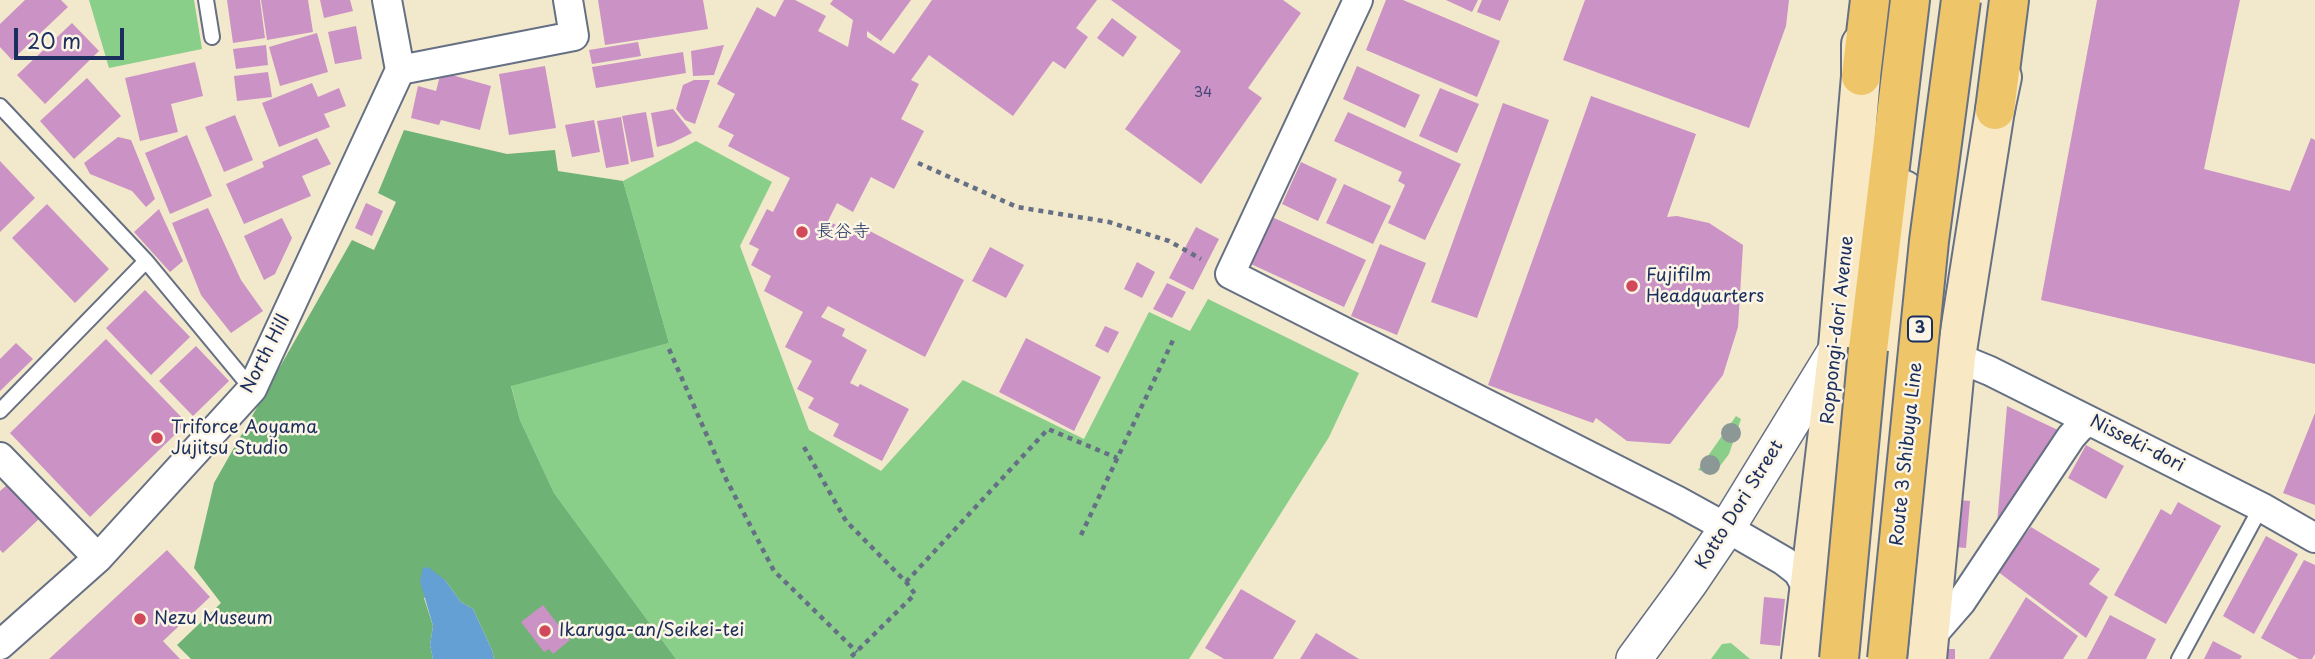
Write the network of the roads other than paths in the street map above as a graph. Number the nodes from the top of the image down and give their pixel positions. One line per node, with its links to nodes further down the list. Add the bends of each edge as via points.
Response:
1 (206, 0): 14 (lane)
2 (387, 0): 15 (street)
3 (568, 0): 15 (street, via 574,36)
4 (1357, 0): 28 (street, via 1230,274)
5 (1860, 0): 16 (main road, Roppongi-dori Avenue)
6 (1870, 0): 16 (highway)
7 (1878, 0): 16 (main road)
8 (1910, 0): 36 (highway, bridge, via 1878,249)
9 (1917, 0): 21 (main road)
10 (1961, 0): 38 (highway, Route 3 Shibuya Line / 3, bridge, via 1928,255)
11 (2000, 0): 18 (main road)
12 (2009, 0): 18 (highway)
13 (2020, 0): 18 (main road)
14 (212, 37)
15 (400, 70): 23 (street, North Hill)
16 (1861, 76): 20 (main road, Roppongi-dori Avenue)
17 (0, 106): 19 (lane)
18 (1995, 110): 22 (main road)
19 (146, 261): 23 (lane); 24 (lane)
20 (1839, 346): 21 (street); 28 (street, Kotto Dori Street); 31 (main road, Roppongi-dori Avenue)
21 (1893, 351): 22 (street); 37 (main road)
22 (1956, 357): 25 (street, Nisseki-dori); 33 (main road)
23 (252, 389): 30 (street, North Hill)
24 (0, 411)
25 (2090, 421): 27 (street, Nisseki-dori); 33 (street, via 2071,437 1961,602 1934,633)
26 (0, 457): 30 (street)
27 (2261, 507): 29 (street, Nisseki-dori); 39 (lane)
28 (1727, 528): 31 (street, via 1798,572 1805,586); 34 (street, Kotto Dori Street)
29 (2315, 538)
30 (98, 558): 32 (street, North Hill)
31 (1806, 606): 35 (main road, Roppongi-dori Avenue)
32 (0, 645)
33 (1927, 656)
34 (1634, 659)
35 (1801, 659)
36 (1839, 659)
37 (1864, 659)
38 (1887, 659)
39 (2179, 659)

